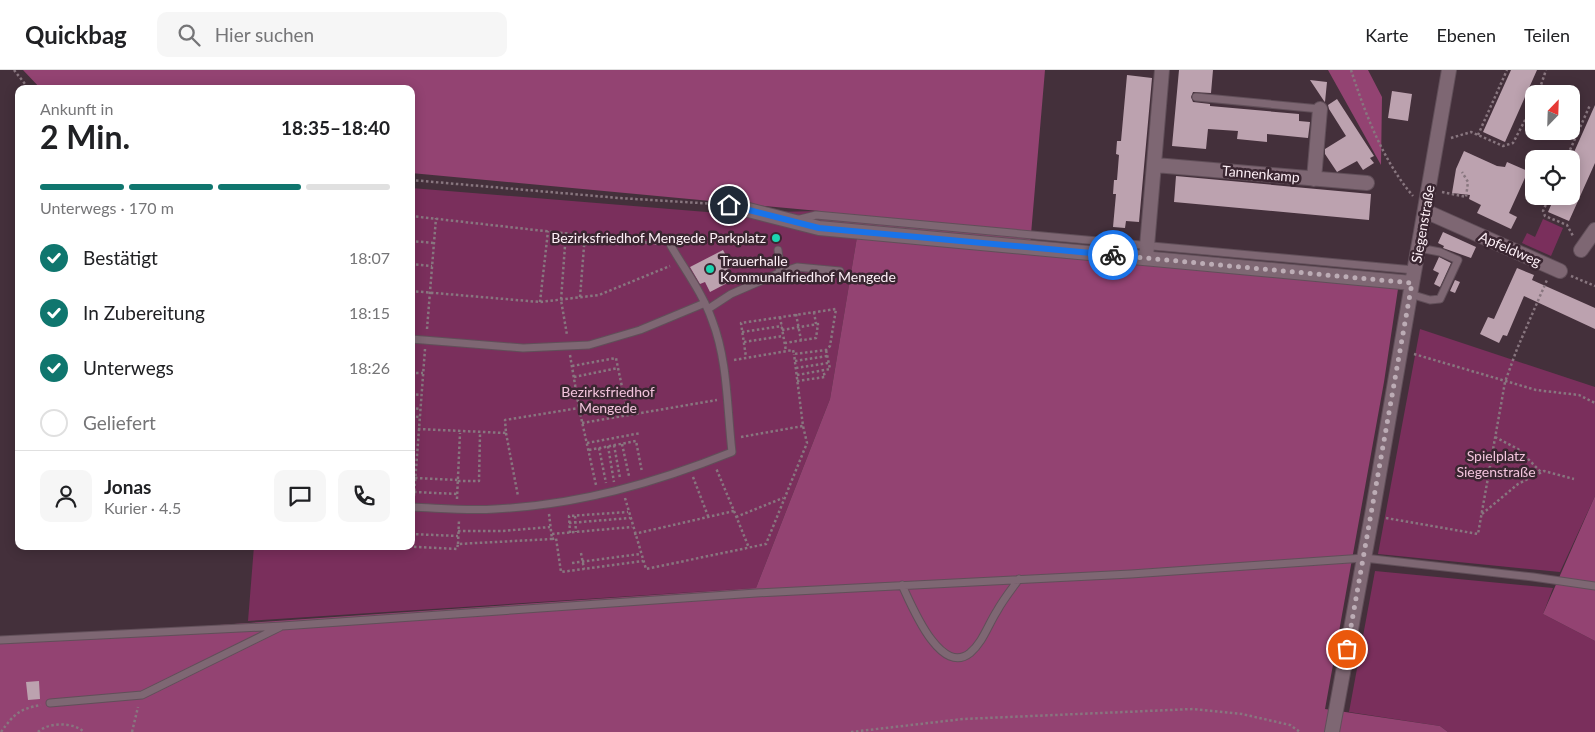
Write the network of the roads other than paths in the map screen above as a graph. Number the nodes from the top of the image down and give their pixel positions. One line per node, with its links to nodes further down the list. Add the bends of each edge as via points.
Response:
1 (1162, 70): 5 (street)
2 (1449, 70): 9 (street, Siegenstraße)
3 (1196, 97): 4 (lane)
4 (1320, 109): 6 (street)
5 (1155, 166): 6 (street, Tannenkamp); 15 (street)
6 (1314, 179): 7 (street, Tannenkamp)
7 (1367, 183)
8 (729, 205): 15 (street, via 819,228)
9 (1425, 211): 12 (street, Siegenstraße); 16 (street, Apfeldweg)
10 (1595, 230): 14 (street)
11 (671, 246): 20 (lane)
12 (1418, 248): 19 (street, Siegenstraße); 19 (lane, via 1458,260 1440,299 1430,300)
13 (778, 250): 18 (lane)
14 (1581, 250)
15 (1147, 252): 19 (street)
16 (1556, 269)
17 (840, 271): 18 (lane, via 797,267)
18 (779, 274): 20 (lane)
19 (1412, 283): 23 (street, Siegenstraße)
20 (706, 306): 21 (lane, via 589,345 522,348); 22 (lane, via 723,362 732,452 631,488 547,504 520,508)
21 (415, 340)
22 (415, 507)
23 (1364, 558): 24 (lane); 26 (lane); 30 (street, Siegenstraße)
24 (1019, 579): 25 (lane); 25 (lane, via 980,642 962,657 948,656 936,647)
25 (902, 586): 27 (lane)
26 (1595, 586)
27 (282, 626): 28 (lane); 29 (lane, via 142,695)
28 (0, 640)
29 (50, 703)
30 (1332, 732)

